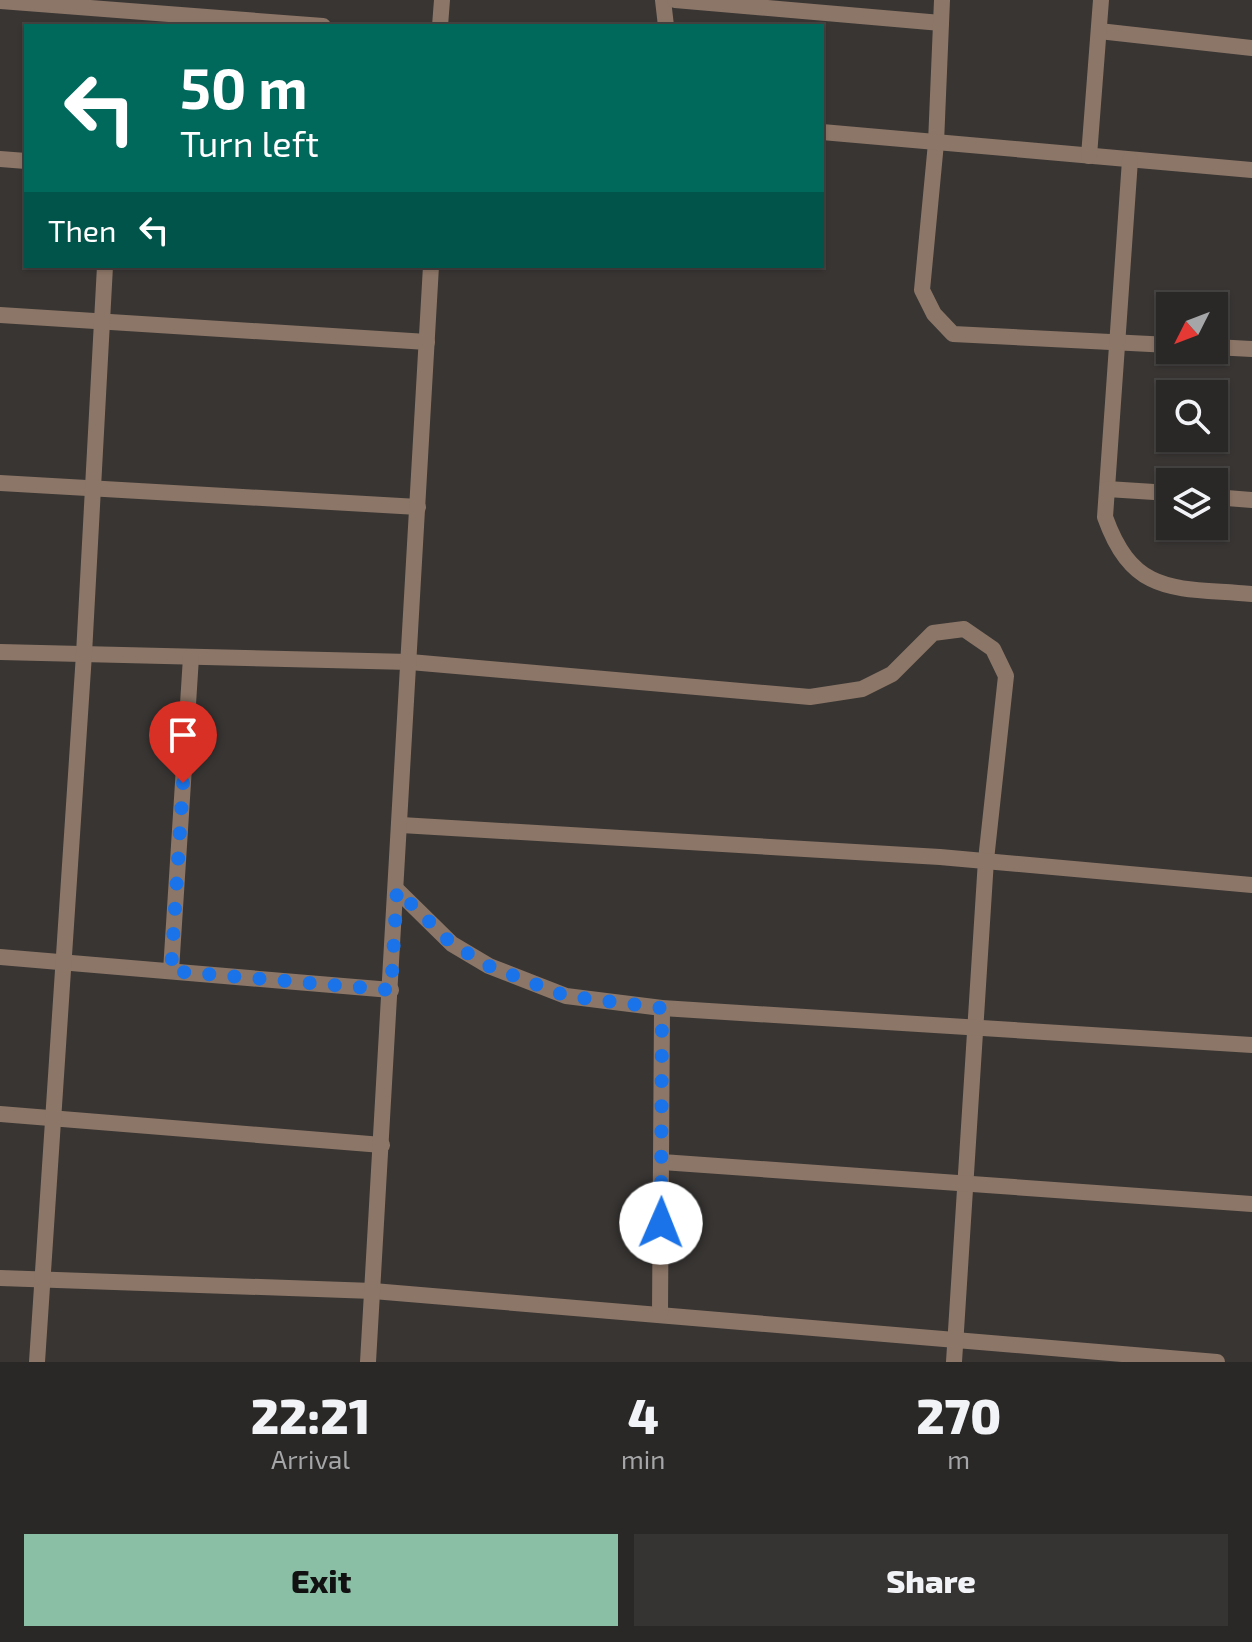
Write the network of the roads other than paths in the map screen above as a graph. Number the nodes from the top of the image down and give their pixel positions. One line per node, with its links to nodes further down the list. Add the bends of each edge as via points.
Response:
1 (442, 0): 11 (street)
2 (663, 0): 12 (street)
3 (675, 0): 8 (street)
4 (942, 0): 8 (street)
5 (1101, 0): 13 (street)
6 (0, 1): 7 (street)
7 (120, 4): 9 (street); 10 (street)
8 (941, 23): 16 (street)
9 (119, 24)
10 (305, 24)
11 (440, 24)
12 (666, 24)
13 (1099, 31): 14 (street); 17 (street)
14 (1252, 48)
15 (824, 132): 16 (street)
16 (936, 143): 17 (street); 27 (street, via 922,290 934,314 953,334)
17 (1089, 156): 19 (street)
18 (0, 159): 20 (street)
19 (1130, 160): 21 (street); 27 (street)
20 (24, 161)
21 (1252, 170)
22 (105, 268): 25 (street)
23 (431, 268): 26 (street)
24 (0, 315): 25 (street)
25 (102, 322): 26 (street); 32 (street)
26 (427, 342): 37 (street)
27 (1117, 343): 28 (street); 33 (street)
28 (1156, 344)
29 (1228, 348): 30 (street)
30 (1252, 349)
31 (0, 483): 32 (street)
32 (92, 488): 37 (street); 40 (street)
33 (1107, 489): 34 (street); 38 (street, via 1105,517 1116,548 1135,571 1165,586)
34 (1156, 492)
35 (1228, 498): 36 (street)
36 (1252, 500)
37 (418, 507): 42 (street)
38 (1252, 594)
39 (0, 652): 40 (street)
40 (84, 654): 41 (street); 48 (street)
41 (191, 657): 42 (street); 49 (street)
42 (410, 662): 43 (street); 44 (street, via 810,697 862,689 892,674 933,633 964,629 993,649 1006,676)
43 (401, 825): 44 (street); 46 (street)
44 (986, 860): 45 (street); 52 (street)
45 (1252, 885)
46 (397, 890): 50 (street); 51 (street, via 452,944 489,966 566,996)
47 (0, 957): 48 (street)
48 (64, 962): 49 (street); 55 (street)
49 (171, 971): 50 (street)
50 (391, 990): 56 (street)
51 (662, 1008): 52 (street); 57 (street)
52 (977, 1027): 53 (street); 58 (street)
53 (1252, 1045)
54 (0, 1114): 55 (street)
55 (53, 1117): 56 (street); 61 (street)
56 (382, 1145): 62 (street)
57 (662, 1162): 58 (street); 63 (street)
58 (965, 1182): 59 (street); 64 (street)
59 (1252, 1204)
60 (0, 1278): 61 (street)
61 (42, 1280): 62 (street); 65 (street)
62 (373, 1291): 63 (street); 66 (street)
63 (660, 1314): 64 (street)
64 (955, 1342): 67 (street); 68 (street)
65 (37, 1362)
66 (368, 1362)
67 (954, 1362)
68 (1217, 1362)

